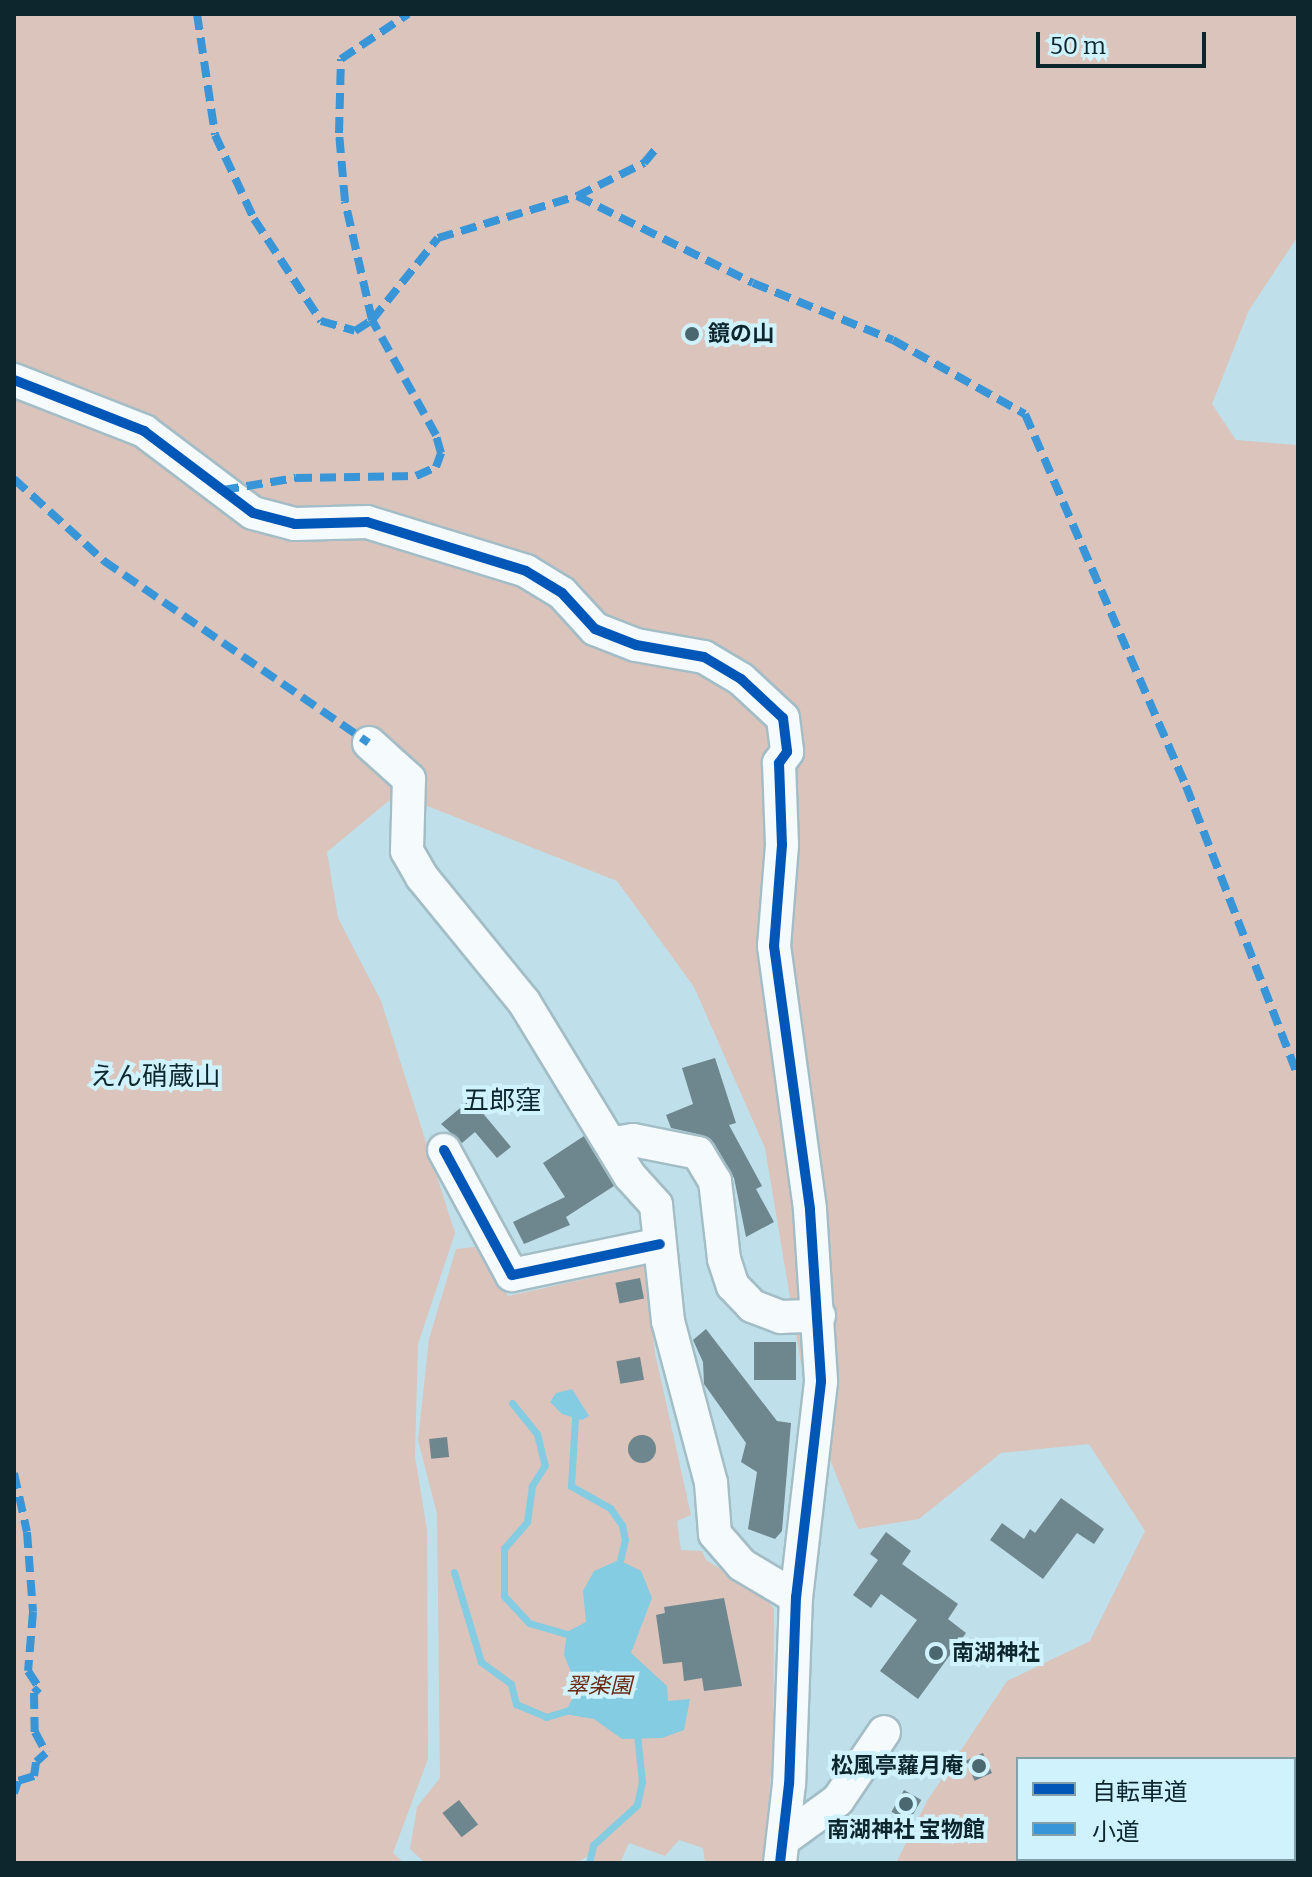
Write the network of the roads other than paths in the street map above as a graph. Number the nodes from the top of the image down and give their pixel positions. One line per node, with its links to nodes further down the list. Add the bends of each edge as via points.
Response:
1 (14, 380): 6 (street, via 144,431 253,513 295,524 367,522 526,571 562,593 595,629 636,645 704,657 741,679 783,718 787,752 779,763 782,845 774,946)
2 (369, 743): 3 (street, via 409,779 407,851 422,877 524,1002 552,1055)
3 (614, 1143): 5 (street, via 630,1176 656,1205); 6 (street, via 633,1140 698,1153 715,1181 724,1259 733,1286 752,1306 781,1317)
4 (444, 1150): 5 (street, via 512,1275)
5 (660, 1244): 7 (street, via 668,1321 711,1483 715,1534 742,1565)
6 (819, 1316): 7 (street, via 821,1382)
7 (796, 1597): 9 (street)
8 (884, 1732): 9 (street, via 838,1800)
9 (781, 1852)

